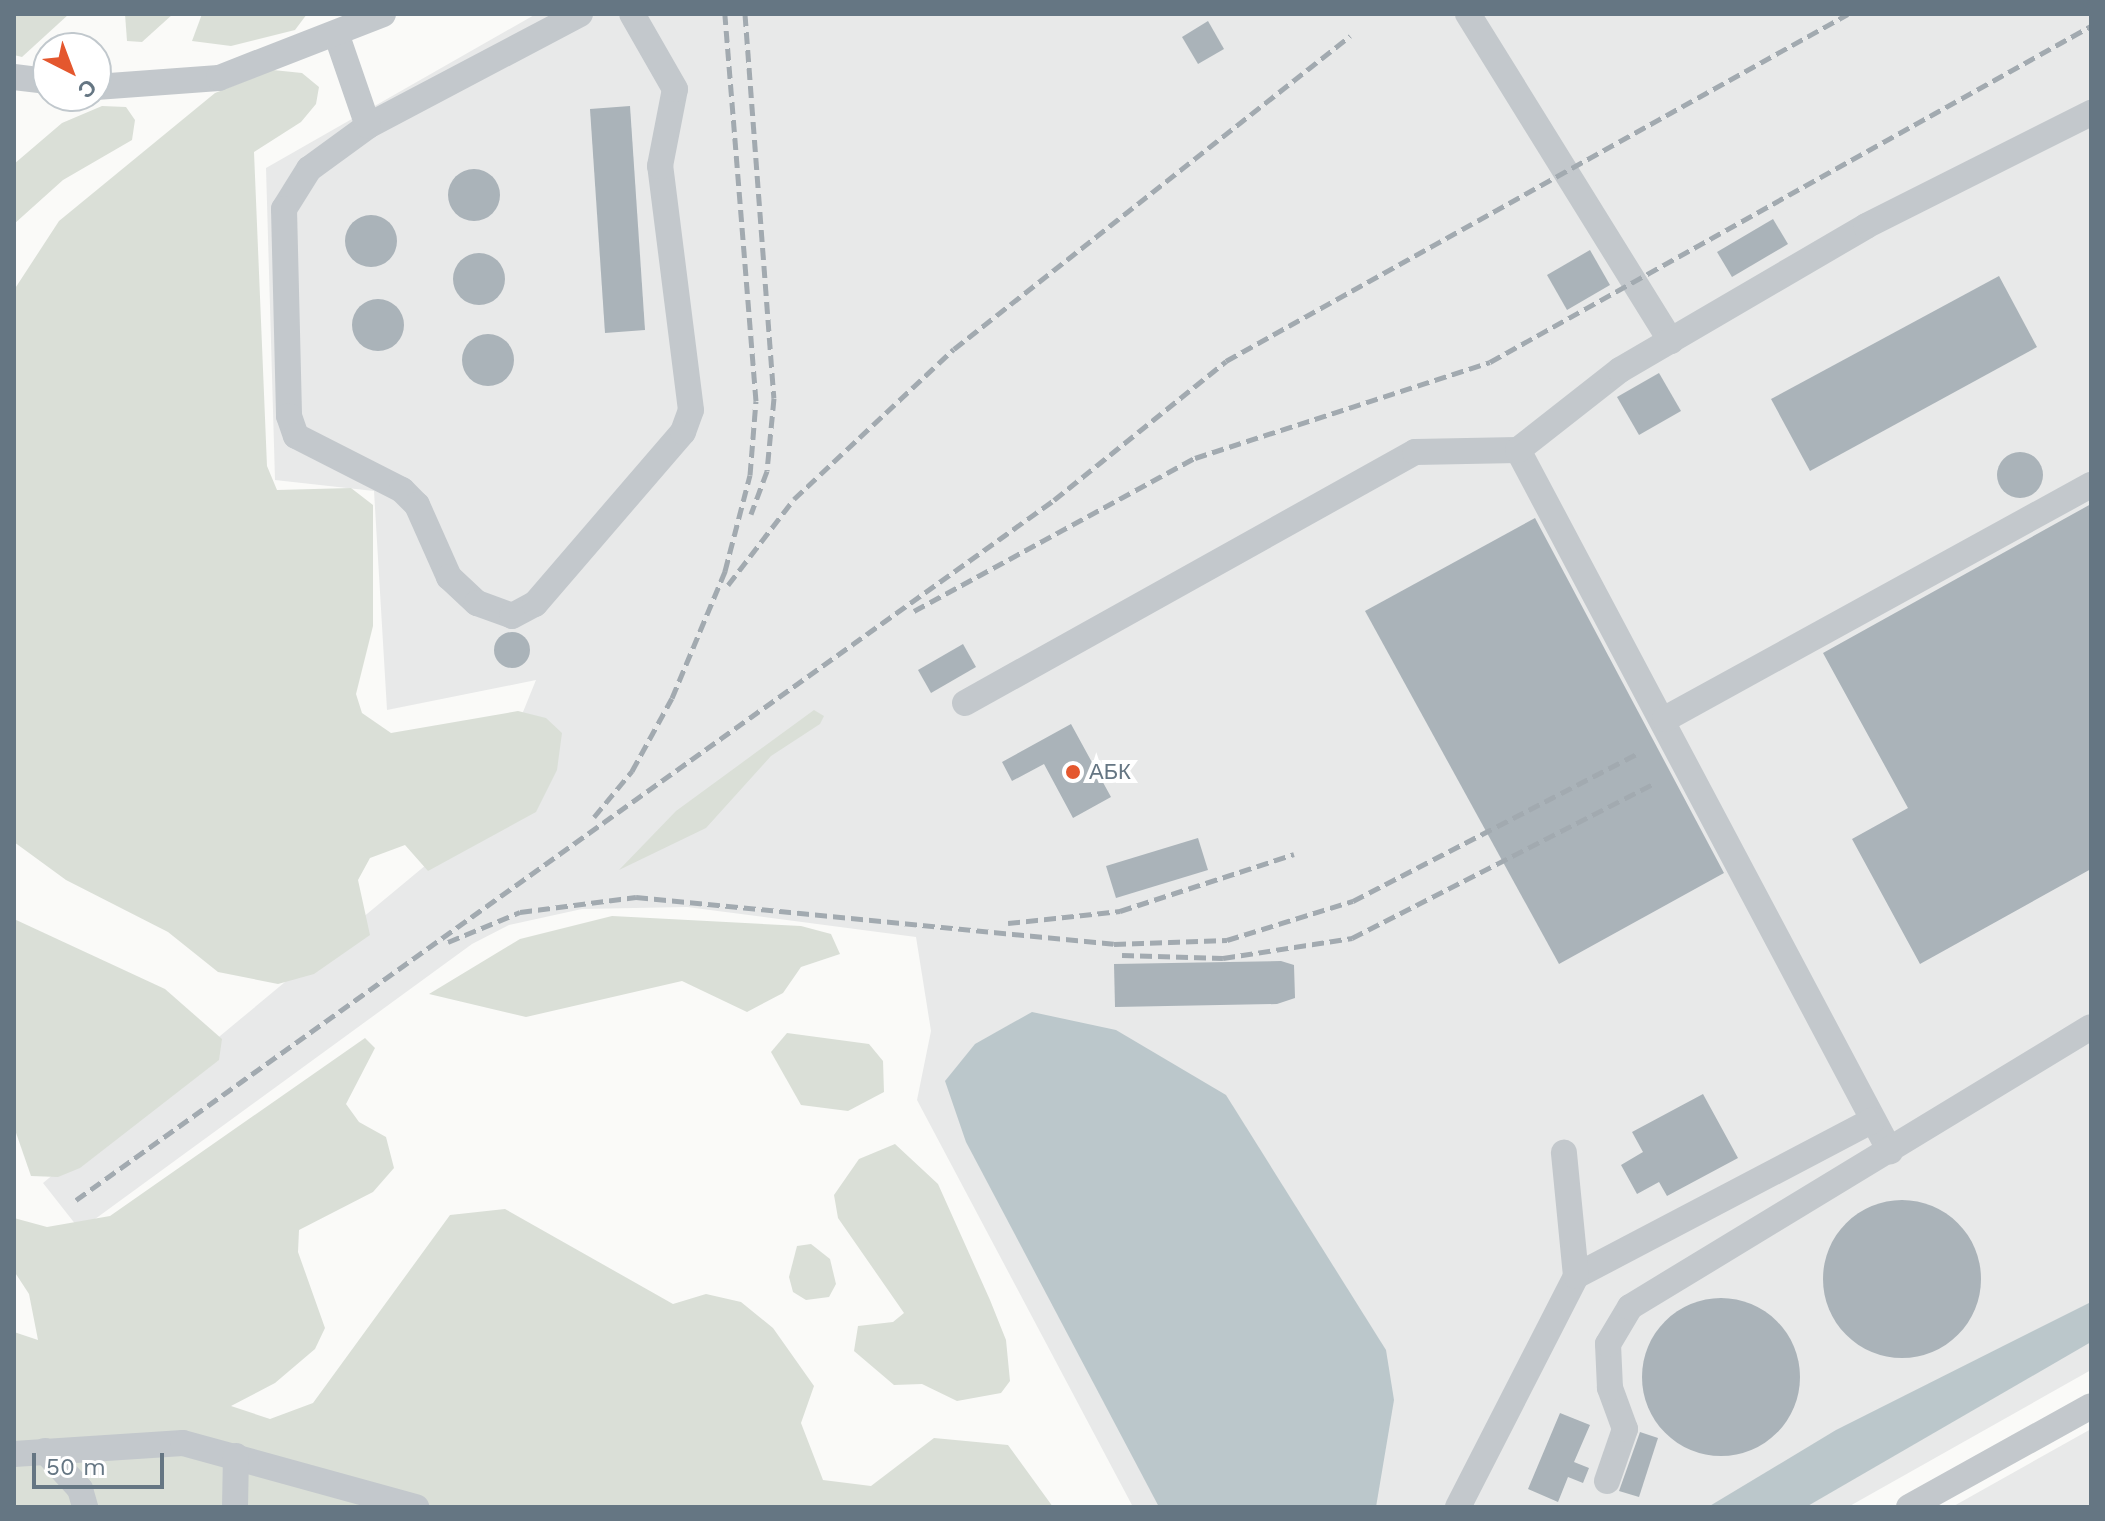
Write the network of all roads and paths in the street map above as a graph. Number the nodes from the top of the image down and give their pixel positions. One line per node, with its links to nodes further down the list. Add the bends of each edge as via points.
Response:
1 (383, 14): 5 (street)
2 (580, 14): 8 (street)
3 (632, 14): 8 (street, via 675,89 660,166 691,410 683,432 524,614 495,611 463,593 402,490 305,445 290,425 284,209 309,169)
4 (1468, 14): 9 (street)
5 (337, 36): 6 (street, via 219,78); 8 (street)
6 (112, 86)
7 (2091, 113): 9 (street, via 1866,226)
8 (368, 126)
9 (1671, 341): 10 (street, via 1585,393)
10 (1518, 450): 12 (street, via 1415,452); 13 (street)
11 (2091, 485): 13 (street)
12 (965, 703)
13 (1665, 719): 15 (street)
14 (2091, 1027): 16 (street)
15 (1873, 1120): 16 (street); 18 (street)
16 (1890, 1151): 23 (street, via 1630,1307 1608,1344 1610,1388 1625,1429)
17 (1564, 1153): 18 (street)
18 (1576, 1276): 28 (street)
19 (2091, 1406): 29 (street)
20 (45, 1451): 21 (street); 22 (street, via 183,1443); 25 (street, via 80,1489)
21 (14, 1454)
22 (236, 1456): 24 (street); 26 (street)
23 (1607, 1481)
24 (328, 1496): 27 (street)
25 (85, 1507)
26 (235, 1507)
27 (416, 1507)
28 (1458, 1507)
29 (1909, 1507)

